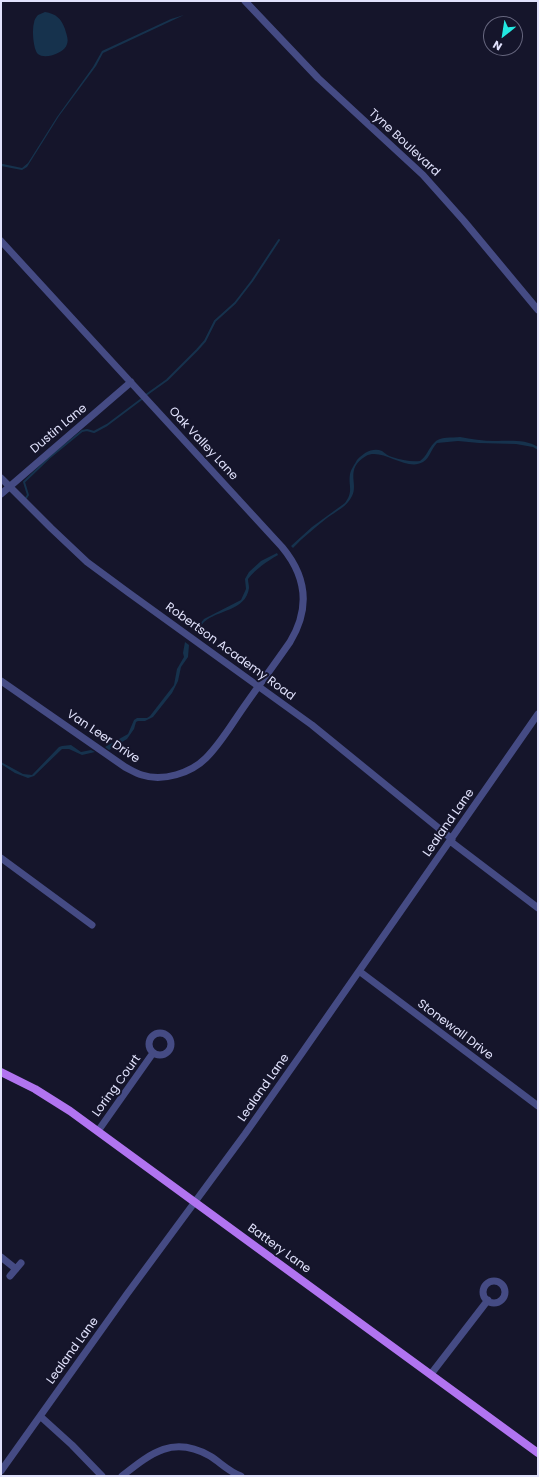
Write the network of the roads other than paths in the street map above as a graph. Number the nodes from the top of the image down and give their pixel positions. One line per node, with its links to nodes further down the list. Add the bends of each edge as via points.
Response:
1 (245, 1): 3 (street, Tyne Boulevard, via 318,78 423,175)
2 (1, 240): 4 (street, Oak Valley Lane)
3 (538, 310)
4 (131, 382): 6 (street, Dustin Lane); 9 (street, Oak Valley Lane, via 279,543 298,572 302,583 303,601 299,625)
5 (1, 478): 6 (street, Robertson Academy Road)
6 (9, 486): 7 (street, Dustin Lane); 9 (street, Robertson Academy Road, via 88,562)
7 (1, 494)
8 (1, 680): 9 (street, Van Leer Drive, via 125,767 143,775 159,777 175,775 201,762 213,751)
9 (259, 686): 11 (street, Robertson Academy Road, via 327,737)
10 (538, 714): 11 (street, Lealand Lane)
11 (451, 840): 13 (street, Robertson Academy Road); 15 (street, Lealand Lane)
12 (1, 858): 14 (street)
13 (538, 908)
14 (92, 926)
15 (360, 971): 18 (street, Stonewall Drive); 20 (street, Lealand Lane)
16 (154, 1053): 19 (street, Loring Court)
17 (1, 1072): 19 (main road, Battery Lane, via 42,1092)
18 (538, 1106)
19 (98, 1131): 20 (main road, Battery Lane)
20 (195, 1201): 26 (main road, Battery Lane); 27 (street, Lealand Lane)
21 (1, 1257): 23 (street)
22 (21, 1263): 23 (street)
23 (16, 1269): 24 (street)
24 (10, 1276)
25 (488, 1300): 26 (street)
26 (430, 1374): 28 (main road, Battery Lane)
27 (40, 1416): 29 (street, Lealand Lane); 30 (street)
28 (538, 1453)
29 (1, 1471)
30 (102, 1476)
31 (122, 1476): 32 (street, via 154,1452 177,1446 204,1453)
32 (240, 1476)

